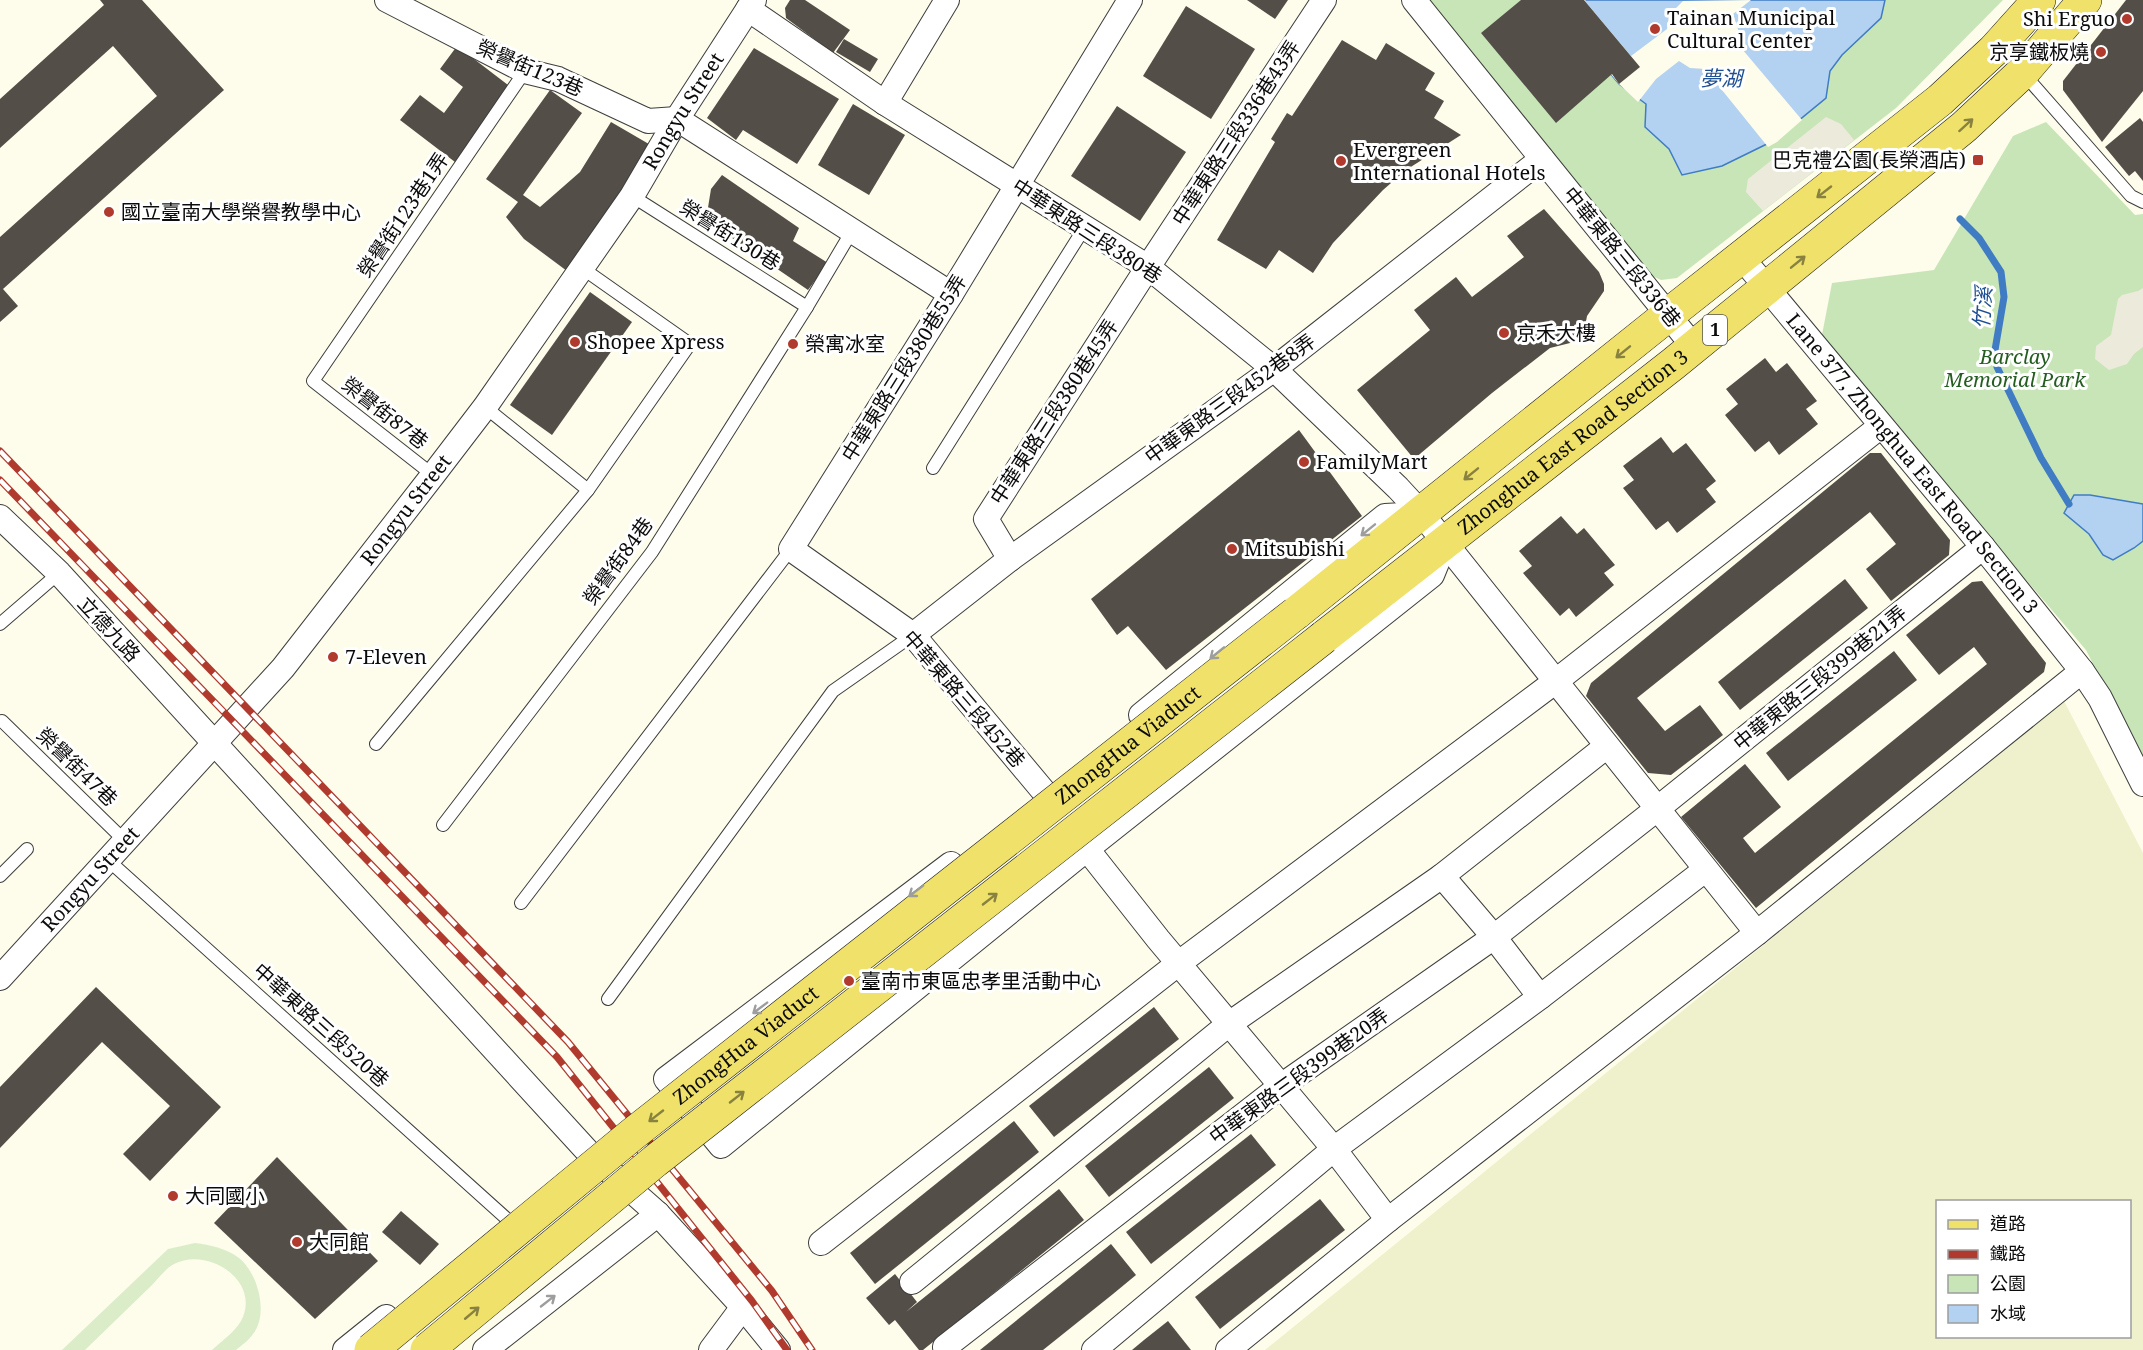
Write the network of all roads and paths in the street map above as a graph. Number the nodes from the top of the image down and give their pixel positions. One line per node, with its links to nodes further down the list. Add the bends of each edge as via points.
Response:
1 (387, 0): 9 (street, 榮譽街123巷)
2 (947, 0): 11 (street)
3 (1130, 0): 14 (street, 中華東路三段380巷55弄)
4 (1324, 0): 20 (street, 中華東路三段336巷43弄)
5 (1414, 0): 13 (street, 中華東路三段336巷)
6 (2039, 0): 19 (main road, Zhonghua East Road Section 3 / 1, one-way to 19, via 1994,50 1940,100)
7 (2085, 0): 10 (main road, Zhonghua East Road Section 3 / 1)
8 (751, 5): 11 (street, 中華東路三段380巷); 12 (street, Rongyu Street)
9 (525, 70): 12 (street, 榮譽街123巷, via 558,79 648,121); 28 (lane, 榮譽街123巷1弄)
10 (2023, 72): 16 (lane, via 2131,196); 22 (main road, Zhonghua East Road Section 3 / 1, one-way to 10, via 1964,127)
11 (885, 103): 14 (street, 中華東路三段380巷)
12 (677, 119): 15 (street, Rongyu Street); 18 (street)
13 (1542, 159): 25 (street, 中華東路三段336巷); 27 (street, 中華東路三段452巷8弄)
14 (1017, 186): 17 (street, 中華東路三段380巷); 23 (street, 中華東路三段380巷55弄)
15 (632, 196): 21 (street, Rongyu Street); 24 (lane, 榮譽街130巷)
16 (2143, 202)
17 (1084, 227): 20 (street, 中華東路三段380巷); 31 (lane)
18 (852, 231): 23 (street); 24 (lane, 榮譽街84巷)
19 (1742, 258): 22 (street, Lane 377, Zhonghua East Road Section 3); 25 (main road, Zhonghua East Road Section 3 / 1)
20 (1148, 267): 27 (street, 中華東路三段380巷); 39 (street, 中華東路三段380巷45弄, via 986,519)
21 (582, 268): 29 (street, Rongyu Street); 33 (lane, via 690,344)
22 (1766, 288): 26 (main road, Zhonghua East Road Section 3 / 1); 30 (street, Lane 377, Zhonghua East Road Section 3)
23 (951, 294): 38 (street, 中華東路三段380巷55弄)
24 (807, 307): 54 (lane, 榮譽街84巷, via 652,552)
25 (1668, 315): 26 (street, 中華東路三段336巷); 34 (main road, Zhonghua East Road Section 3 / 1, one-way to 34)
26 (1694, 346): 36 (main road, Zhonghua East Road Section 3 / 1)
27 (1274, 369): 34 (street, 中華東路三段380巷); 39 (street, 中華東路三段452巷8弄)
28 (313, 381): 32 (lane, 榮譽街87巷)
29 (485, 407): 32 (street, Rongyu Street); 33 (lane)
30 (1881, 426): 37 (street, Lane 377, Zhonghua East Road Section 3); 46 (street)
31 (933, 468)
32 (433, 475): 48 (street, Rongyu Street, via 283,668)
33 (588, 489): 49 (lane)
34 (1422, 514): 36 (street, 中華東路三段380巷); 41 (main road, Zhonghua East Road Section 3 / 1); 52 (street, one-way to 52, via 1385,516)
35 (0, 517): 40 (street, 立德九路)
36 (1446, 542): 44 (main road, Zhonghua East Road Section 3 / 1); 46 (street, 中華東路三段380巷); 57 (street, via 1432,574)
37 (1983, 547): 45 (street, Lane 377, Zhonghua East Road Section 3); 53 (street, 中華東路三段399巷21弄)
38 (791, 549): 43 (street, 中華東路三段452巷); 62 (lane)
39 (1010, 559): 43 (street, 中華東路三段452巷8弄)
40 (58, 573): 42 (lane); 48 (street, 立德九路)
41 (1296, 614): 81 (main road, ZhongHua Viaduct / 1, one-way to 81, bridge, via 634,1133)
42 (0, 624)
43 (913, 635): 52 (street, 中華東路三段452巷); 68 (lane, via 833,691)
44 (1324, 637): 82 (main road, ZhongHua Viaduct / 1, one-way to 44, bridge, via 655,1161)
45 (2082, 671): 51 (street, Lane 377, Zhonghua East Road Section 3, via 2100,698); 63 (street)
46 (1556, 681): 50 (street, 中華東路三段380巷); 65 (street)
47 (2, 721): 55 (lane, 榮譽街47巷)
48 (215, 744): 55 (street, Rongyu Street); 72 (street, 立德九路)
49 (376, 744)
50 (1606, 746): 53 (street, 中華東路三段380巷); 61 (street)
51 (2143, 784)
52 (1045, 793): 57 (street, one-way to 57, via 666,1079 721,1146)
53 (1657, 809): 59 (street, 中華東路三段380巷); 64 (street, 中華東路三段399巷20弄)
54 (443, 825)
55 (125, 841): 58 (street, Rongyu Street)
56 (27, 849): 60 (lane)
57 (1087, 849): 65 (street)
58 (108, 860): 66 (street, Rongyu Street); 74 (lane, 中華東路三段520巷)
59 (1705, 870): 63 (street, 中華東路三段380巷); 67 (street)
60 (0, 876)
61 (1442, 876): 64 (street); 69 (street)
62 (521, 903)
63 (1757, 933): 75 (street)
64 (1494, 937): 67 (street); 70 (street, 中華東路三段399巷20弄)
65 (1179, 963): 69 (street); 76 (street)
66 (0, 978)
67 (1540, 997): 71 (street)
68 (608, 999)
69 (1229, 1024): 70 (street); 77 (street)
70 (1281, 1086): 71 (street); 79 (street, 中華東路三段399巷20弄)
71 (1334, 1149): 75 (street); 86 (street)
72 (589, 1153): 73 (street, 立德九路); 74 (street)
73 (658, 1214): 78 (street, 立德九路); 83 (street, one-way to 73)
74 (507, 1219): 80 (street)
75 (1388, 1220): 87 (street)
76 (821, 1243)
77 (912, 1282)
78 (743, 1307): 84 (street); 85 (street, 立德九路)
79 (945, 1347)
80 (345, 1350)
81 (371, 1350)
82 (427, 1350)
83 (485, 1350)
84 (711, 1350)
85 (778, 1350)
86 (1094, 1350)
87 (1227, 1350)

